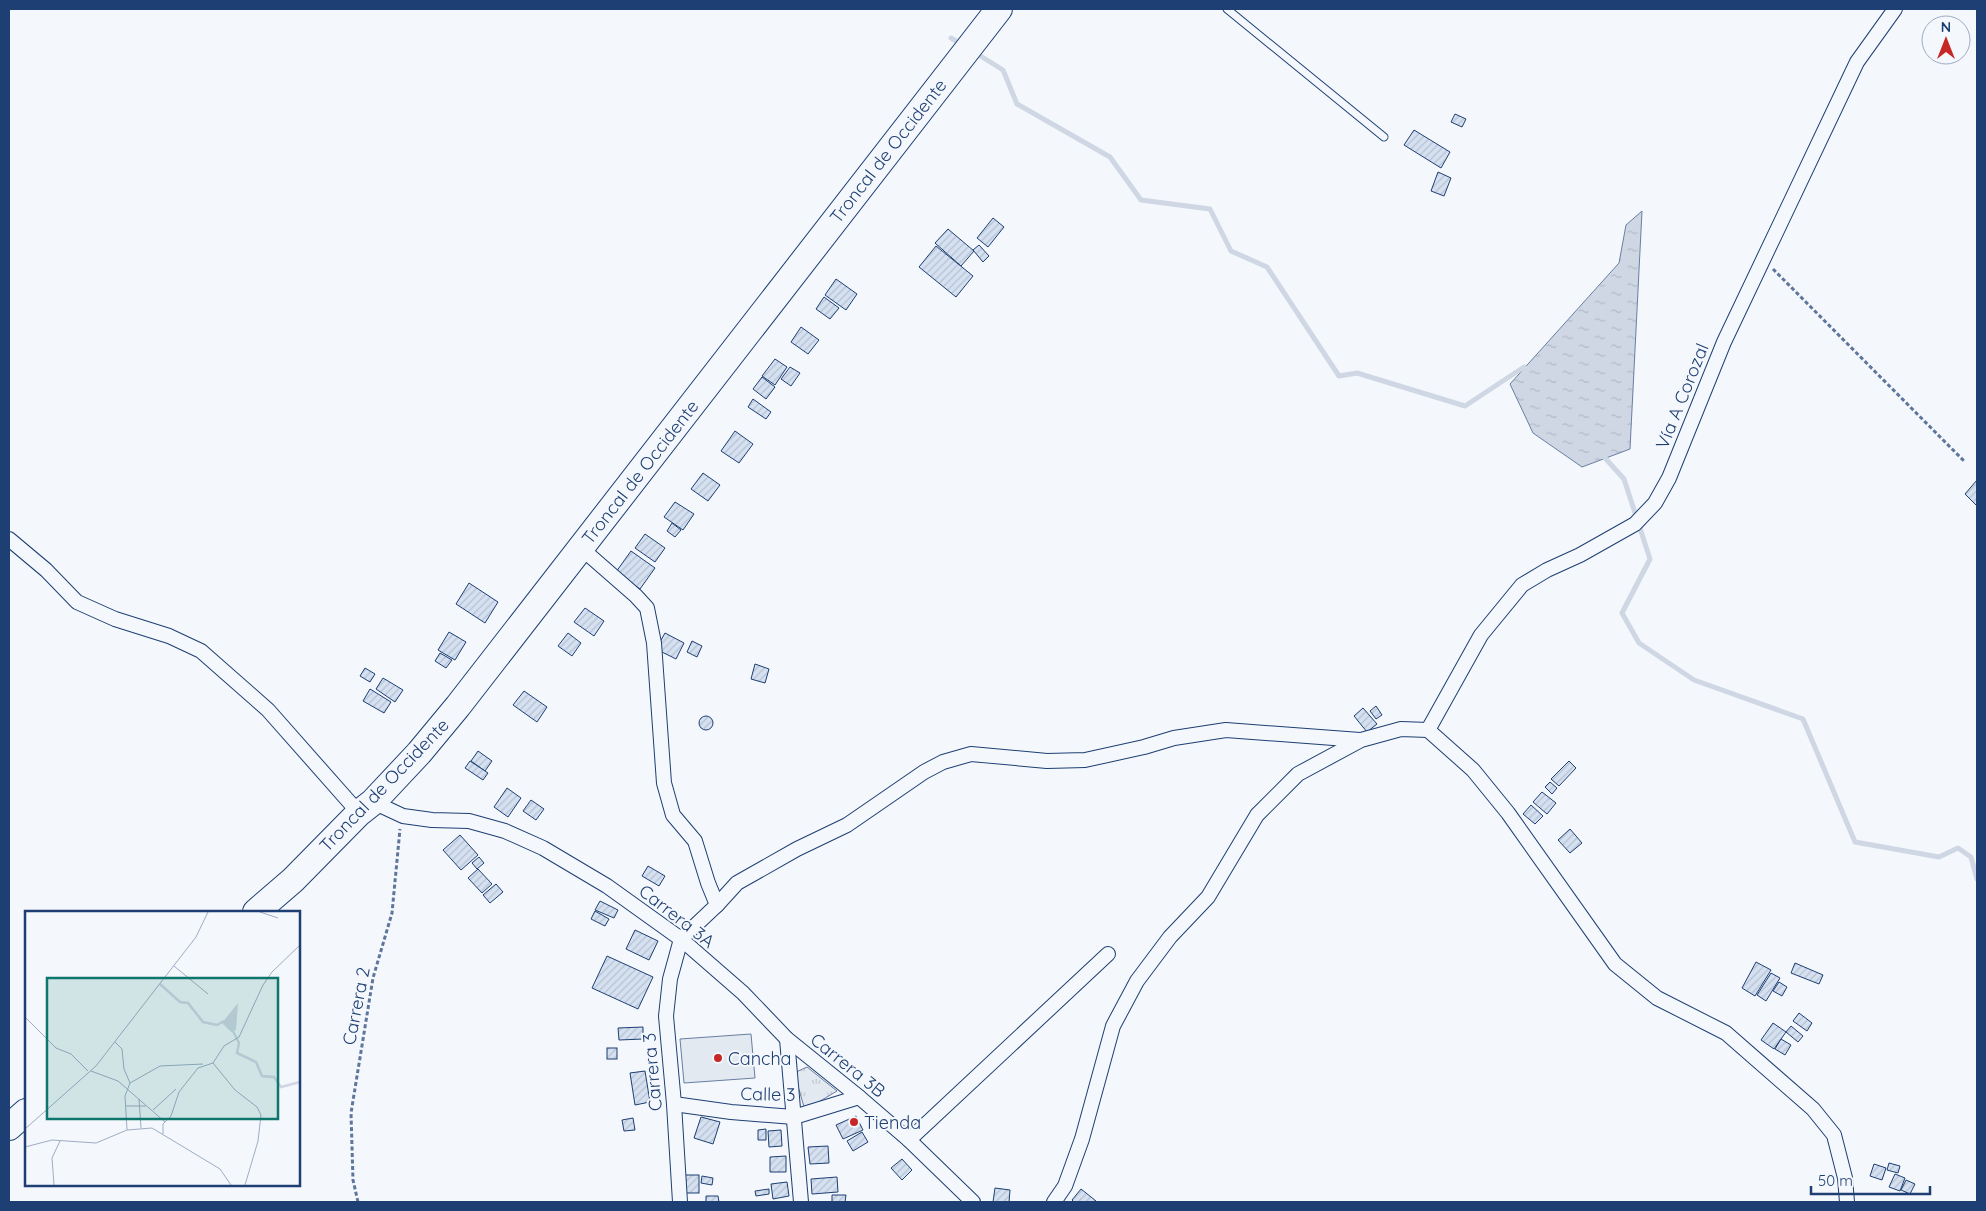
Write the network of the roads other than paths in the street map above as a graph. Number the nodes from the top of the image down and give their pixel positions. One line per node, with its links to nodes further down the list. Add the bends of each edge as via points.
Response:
1 (1000, 9): 6 (highway, Troncal de Occidente)
2 (1227, 9): 4 (lane)
3 (1895, 9): 7 (street, Vía A Corozal, via 1857,62 1724,342 1669,478 1655,503 1635,524 1522,585 1481,635)
4 (1384, 137)
5 (9, 539): 9 (street, via 77,602 201,651 230,674)
6 (581, 548): 9 (highway, Troncal de Occidente, via 419,753); 10 (street, via 647,608 654,643 664,783 673,815 695,841)
7 (1428, 730): 8 (street, via 1401,729); 25 (street, via 1473,770 1508,813 1616,964 1657,998 1726,1033 1812,1109 1834,1135 1845,1178)
8 (1361, 740): 10 (street, via 1226,730 1174,738 1085,760 1047,761 971,754 943,762 924,772 847,825 737,883); 24 (street, via 1298,774 1257,815 1208,897 1170,936 1137,981 1113,1026 1082,1139 1065,1186)
9 (366, 807): 11 (highway, Troncal de Occidente); 12 (street, Carrera 3A, via 432,820 468,821 505,831 543,848 607,886)
10 (717, 904): 12 (street)
11 (257, 911)
12 (681, 939): 14 (street, Carrera 3A, via 743,993); 16 (street, Carrera 3, via 670,979 666,1016)
13 (1108, 954): 20 (street)
14 (787, 1039): 15 (street, Carrera 3B); 18 (street)
15 (859, 1097): 18 (street, Calle 3); 20 (street, Carrera 3B)
16 (674, 1104): 18 (street, Calle 3); 21 (street, Carrera 3)
17 (25, 1113): 19 (highway)
18 (794, 1117): 22 (street)
19 (9, 1127)
20 (909, 1140): 23 (street, Carrera 3B)
21 (680, 1202)
22 (801, 1202)
23 (973, 1202)
24 (1054, 1202)
25 (1847, 1202)

